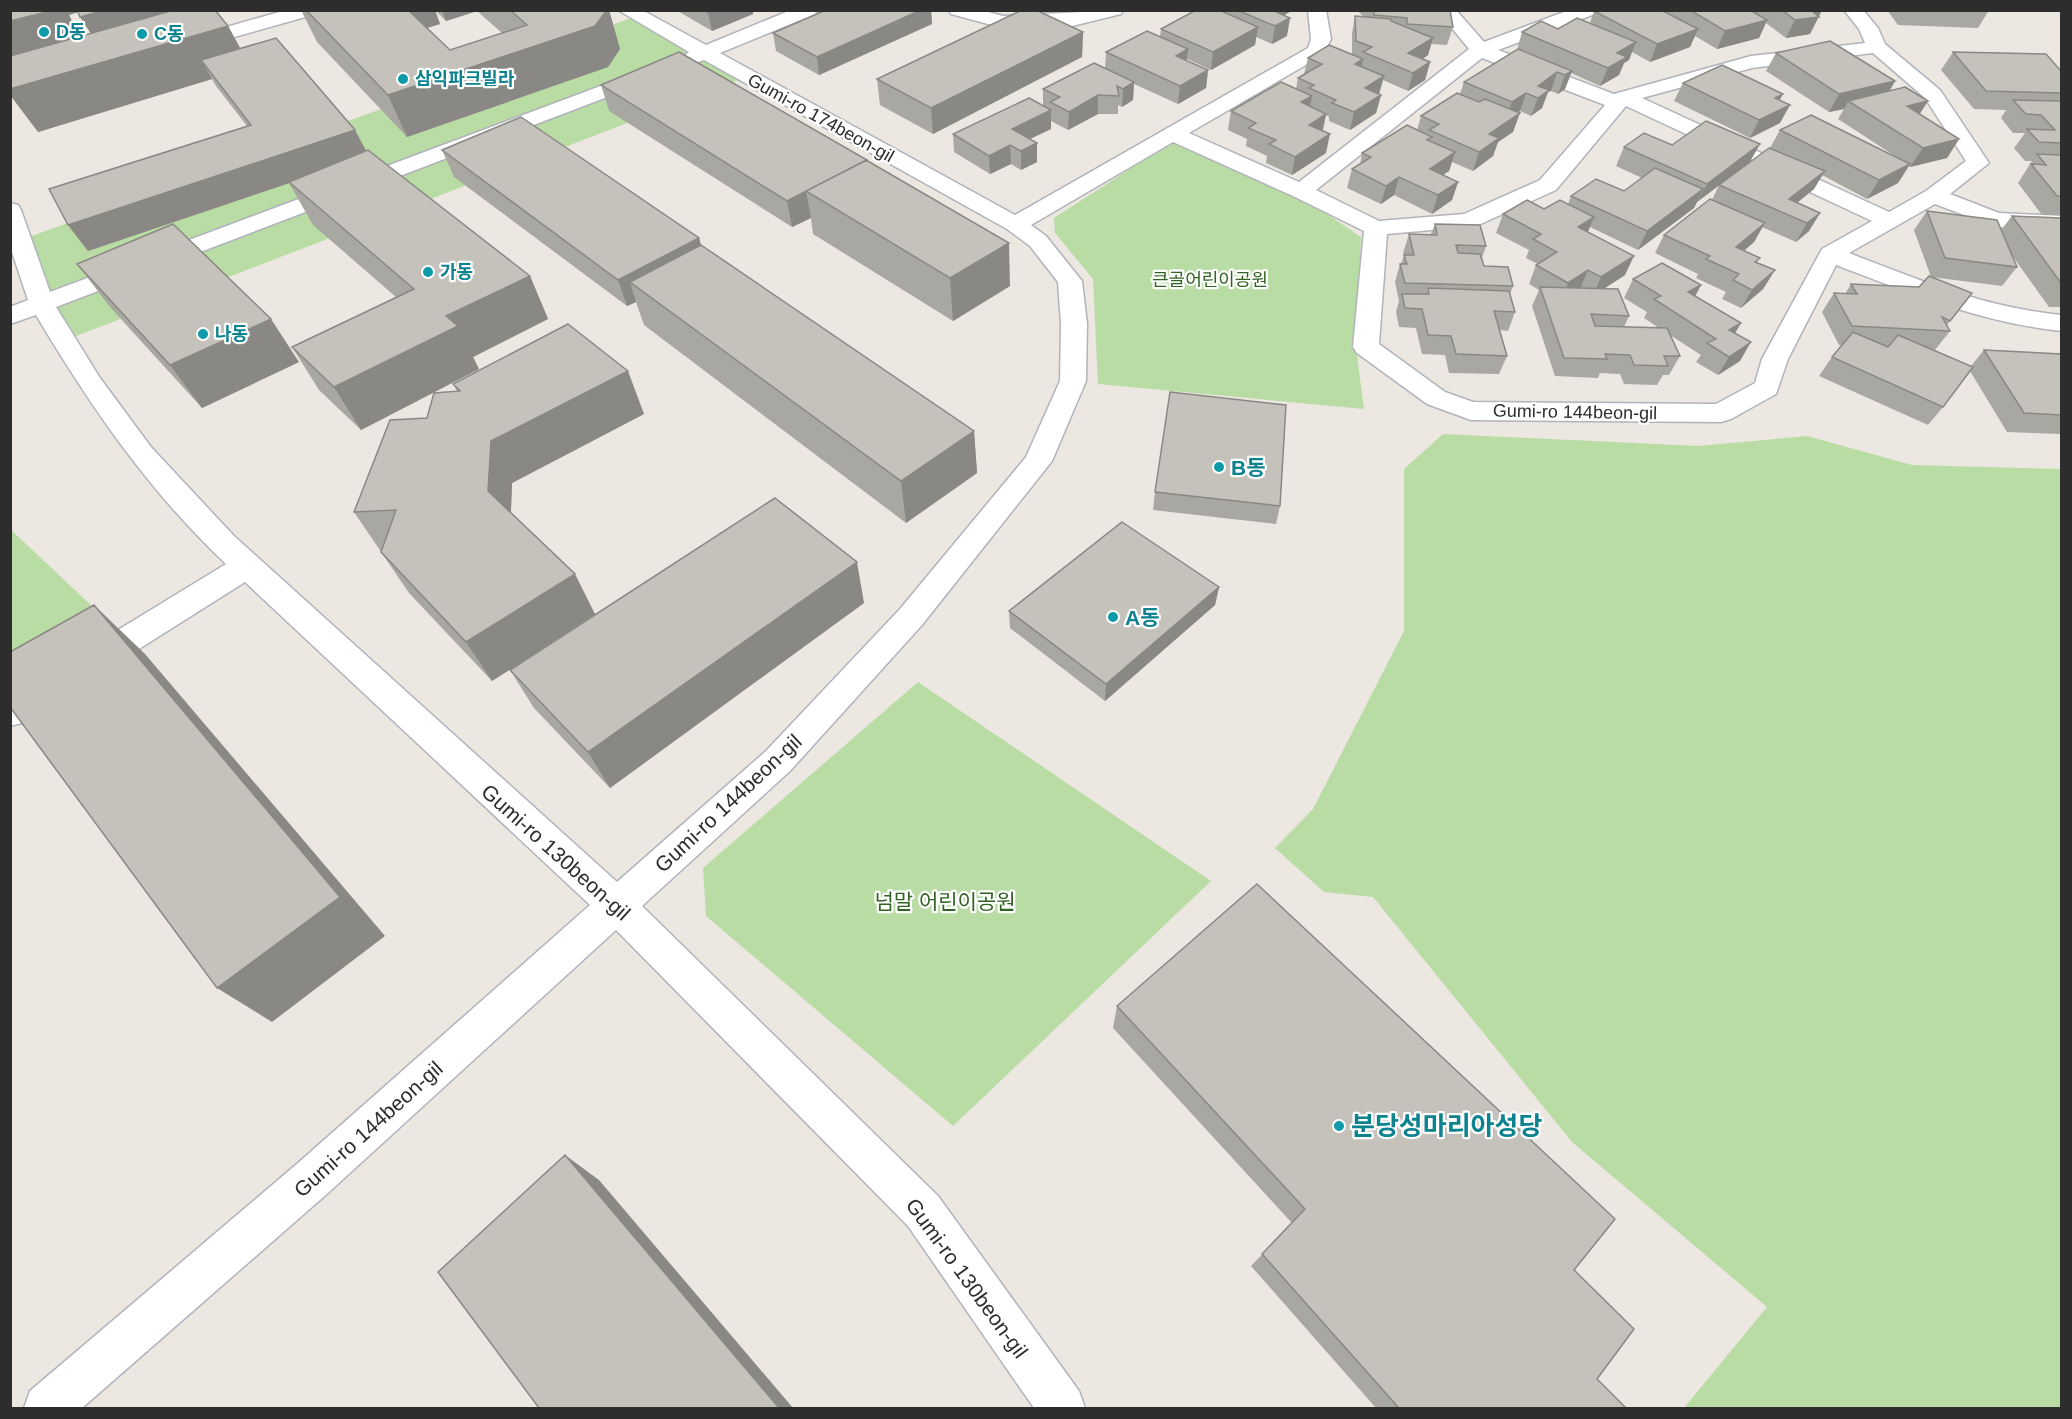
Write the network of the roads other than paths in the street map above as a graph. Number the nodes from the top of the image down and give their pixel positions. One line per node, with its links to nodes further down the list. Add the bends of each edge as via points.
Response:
1 (309, 10): 11 (street)
2 (627, 10): 13 (street, Gumi-ro 174beon-gil)
3 (808, 10): 13 (street)
4 (958, 10): 5 (street, via 1004,22 1072,20)
5 (1114, 10)
6 (1317, 10): 15 (street, via 1321,39 1316,51)
7 (1446, 10): 12 (street)
8 (1587, 10): 12 (street)
9 (1853, 10): 10 (street, via 1869,28)
10 (1877, 46): 14 (street, via 1751,62); 17 (street, via 1933,94 1978,164)
11 (171, 49)
12 (1480, 50): 14 (street); 16 (street)
13 (704, 54): 21 (street, Gumi-ro 174beon-gil); 24 (street)
14 (1620, 100): 19 (street); 22 (street, via 1548,185 1468,221)
15 (1173, 134): 16 (street); 21 (street)
16 (1301, 191): 22 (street)
17 (1934, 196): 19 (street); 20 (street, via 1996,220)
18 (10, 210): 24 (street, Gumi-ro 130beon-gil)
19 (1889, 220): 23 (street)
20 (2061, 223)
21 (1015, 224): 28 (street, Gumi-ro 144beon-gil, via 1038,242 1070,281 1073,381 1038,461 912,617 778,761)
22 (1376, 228): 23 (street, Gumi-ro 144beon-gil, via 1366,347 1436,398 1471,411 1721,413 1767,388 1775,359)
23 (1830, 254): 25 (street, via 1976,309)
24 (26, 310): 26 (street, Gumi-ro 130beon-gil, via 90,383 141,454)
25 (2061, 323)
26 (248, 565): 27 (street); 28 (street, Gumi-ro 130beon-gil)
27 (10, 712)
28 (616, 905): 29 (street, Gumi-ro 144beon-gil, via 313,1178); 30 (street, Gumi-ro 130beon-gil, via 923,1211)
29 (47, 1408)
30 (1062, 1408)

